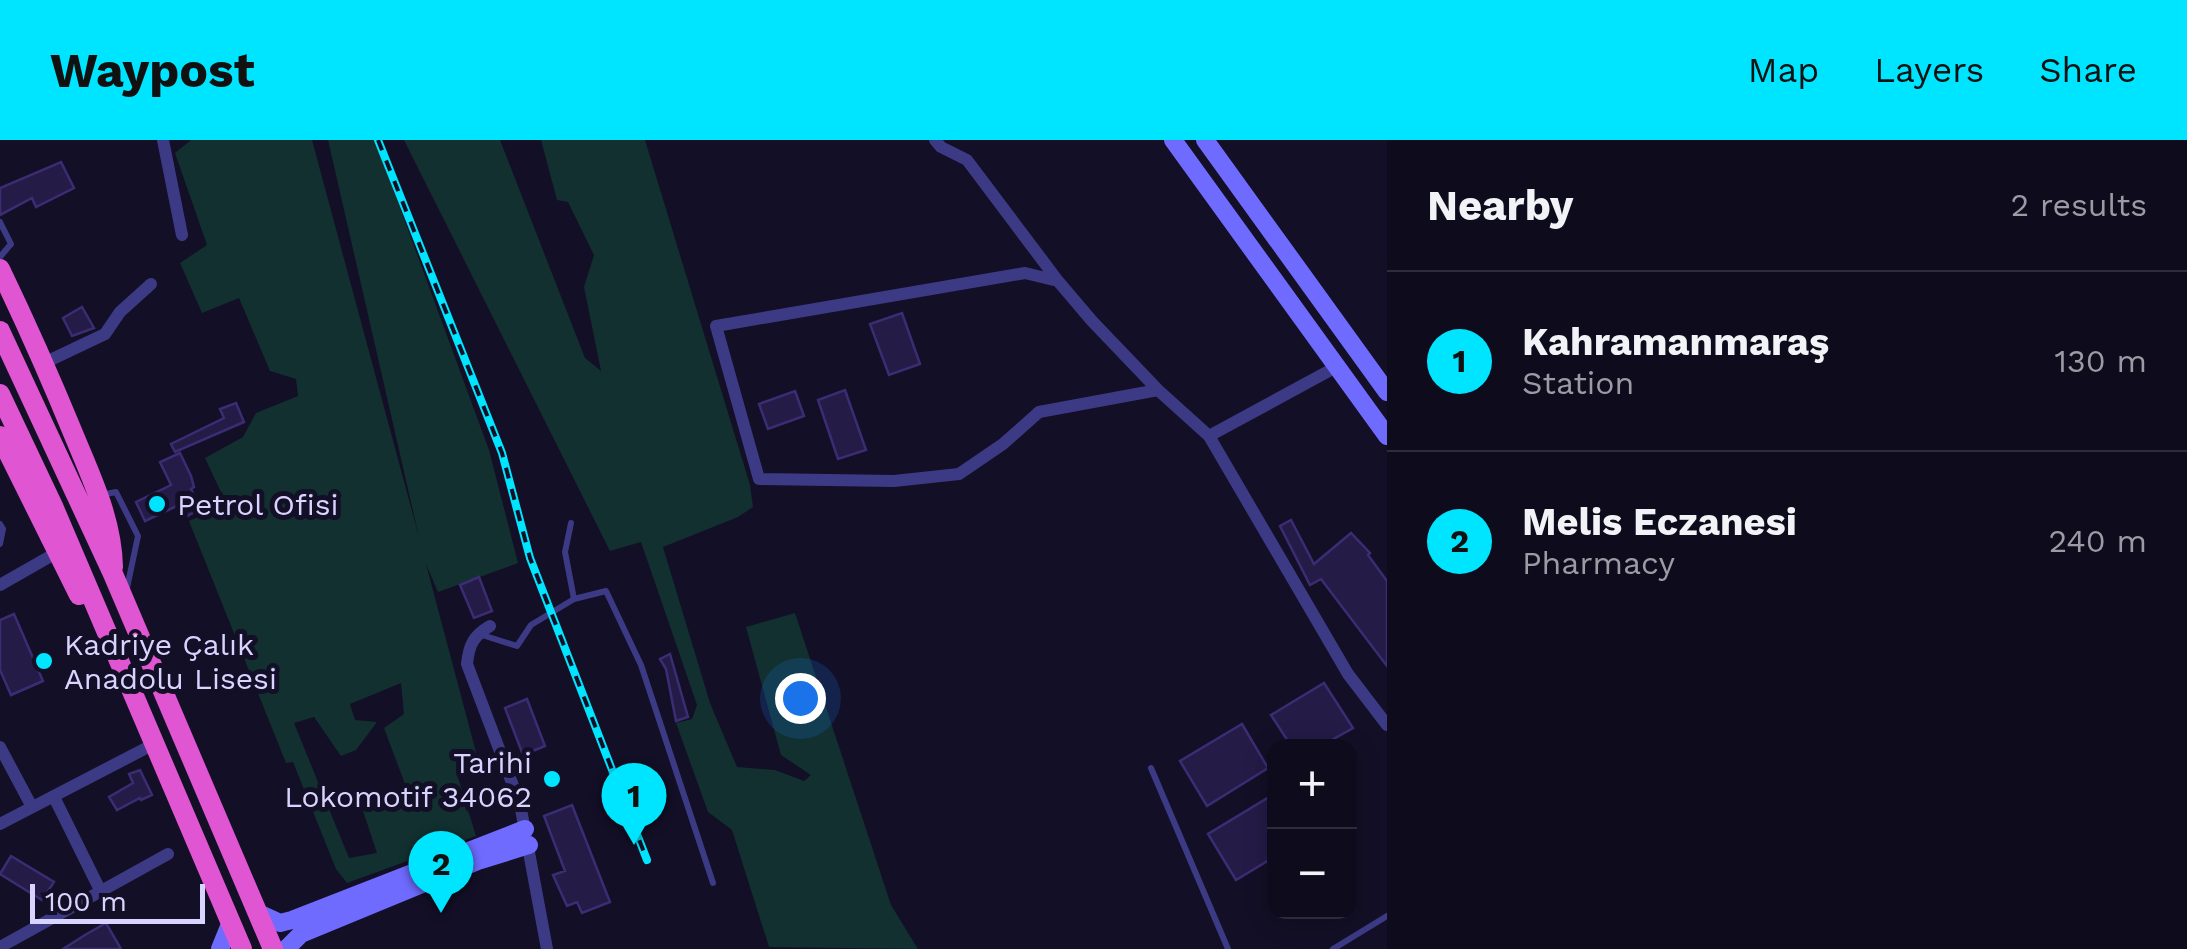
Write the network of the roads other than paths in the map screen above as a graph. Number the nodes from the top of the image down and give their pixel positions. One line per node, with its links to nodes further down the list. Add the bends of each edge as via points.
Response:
1 (163, 140): 6 (street)
2 (935, 140): 9 (street, via 967,160)
3 (1173, 140): 13 (main road)
4 (1205, 140): 15 (main road)
5 (0, 222): 7 (lane, via 11,244)
6 (182, 235)
7 (0, 256)
8 (0, 268): 12 (highway)
9 (1058, 281): 14 (street); 14 (street, via 1025,273 716,326 759,479 894,481 958,474 1039,412)
10 (151, 284): 12 (street, via 105,334)
11 (0, 331): 25 (highway)
12 (44, 363): 20 (highway)
13 (1338, 366): 18 (street); 19 (main road)
14 (1158, 390): 18 (street)
15 (1387, 392)
16 (0, 394): 29 (highway)
17 (0, 436): 24 (highway)
18 (1209, 436): 31 (street, via 1348,674)
19 (1387, 436)
20 (99, 496): 25 (highway, via 112,538); 28 (lane, via 116,492 138,536)
21 (571, 523): 27 (lane, via 566,552)
22 (0, 524): 23 (lane)
23 (0, 544)
24 (56, 553): 26 (street); 29 (highway, via 76,591)
25 (113, 574): 28 (highway)
26 (0, 586)
27 (574, 599): 30 (lane, via 531,625 517,646); 40 (lane, via 606,592 641,665)
28 (124, 604): 42 (highway)
29 (100, 617): 32 (highway)
30 (484, 629): 38 (street, via 469,646 468,664)
31 (1387, 725)
32 (154, 744): 35 (street); 44 (highway)
33 (0, 747): 36 (street)
34 (1151, 768): 51 (lane)
35 (54, 797): 36 (street); 41 (street)
36 (32, 808): 37 (street)
37 (0, 824)
38 (527, 837): 42 (main road, via 292,920 280,923); 49 (main road, via 302,934); 50 (street)
39 (168, 854): 41 (street)
40 (713, 884)
41 (100, 890): 45 (street)
42 (258, 913): 48 (highway)
43 (1387, 916): 52 (lane)
44 (231, 922): 46 (main road); 47 (highway)
45 (0, 948)
46 (220, 949)
47 (242, 949)
48 (273, 949)
49 (286, 949)
50 (547, 949)
51 (1228, 949)
52 (1333, 949)

